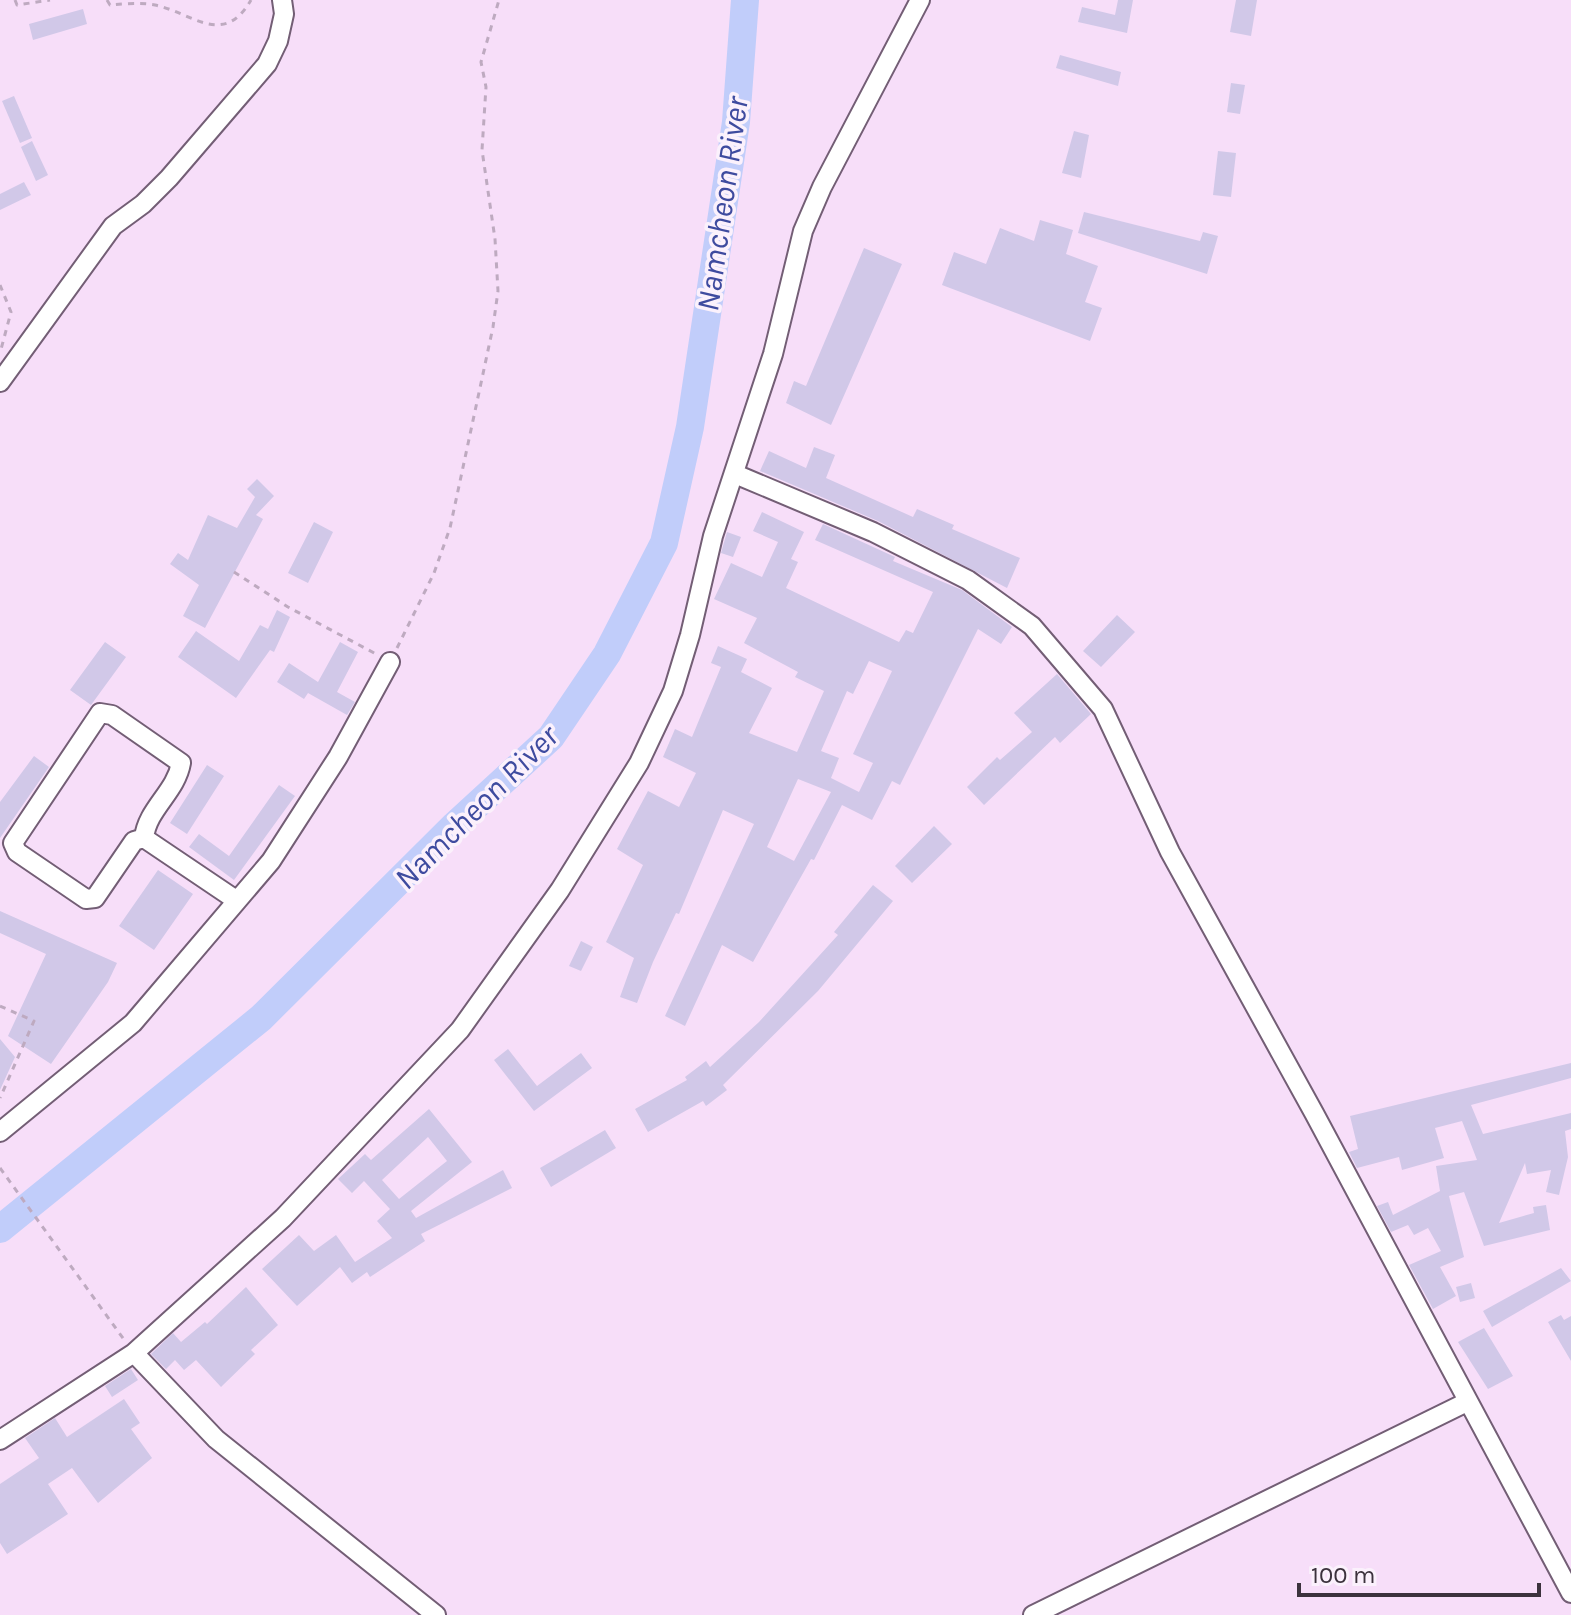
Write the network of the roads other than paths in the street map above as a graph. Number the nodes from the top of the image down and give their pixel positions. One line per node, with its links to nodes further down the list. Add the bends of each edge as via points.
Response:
1 (282, 0): 3 (street, via 278,41 267,64 169,178 113,226)
2 (920, 0): 4 (street, via 803,231 773,354)
3 (0, 382)
4 (735, 474): 9 (street, via 713,536 690,635 658,726 516,956 460,1030 312,1188); 10 (street, via 873,532 968,580 1032,626 1092,695 1170,852)
5 (390, 662): 7 (street, via 271,861)
6 (144, 838): 6 (street, via 134,841 95,898 86,899 17,852 13,843 100,713 112,715 181,763 146,824); 7 (street)
7 (236, 900): 8 (street, via 133,1023)
8 (0, 1132)
9 (134, 1353): 11 (street); 13 (street, via 216,1439)
10 (1467, 1402): 12 (street); 14 (street)
11 (0, 1440)
12 (1571, 1593)
13 (436, 1615)
14 (1033, 1615)

